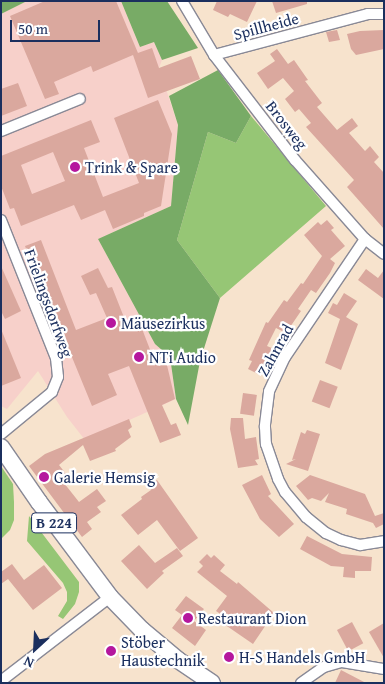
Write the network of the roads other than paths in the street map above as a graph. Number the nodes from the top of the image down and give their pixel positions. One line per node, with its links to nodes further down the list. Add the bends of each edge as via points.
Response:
1 (182, 1): 3 (street, Brosweg)
2 (384, 14): 3 (street, Spillheide, via 368,14)
3 (214, 55): 7 (street, Brosweg, via 295,160)
4 (80, 99): 5 (street)
5 (1, 131)
6 (1, 220): 9 (street, Frielingsdorfweg, via 56,358 58,377 52,392)
7 (365, 238): 8 (street, Brosweg); 11 (street, Zahnrad, via 281,364 269,392 266,436 284,492 306,518 341,540 360,544)
8 (384, 254)
9 (1, 434)
10 (1, 447): 12 (main road, B 224)
11 (384, 541)
12 (110, 596): 14 (street); 15 (main road, B 224, via 170,654)
13 (384, 669): 16 (street, via 342,662 324,668)
14 (1, 681)
15 (212, 683)
16 (301, 683)

